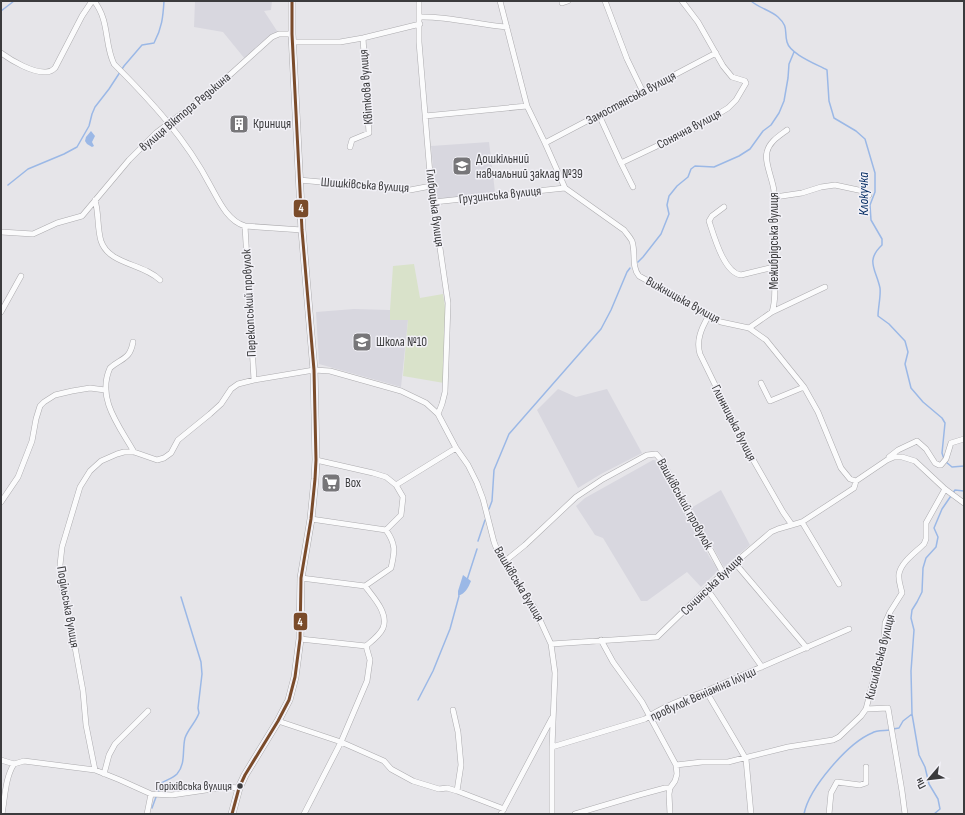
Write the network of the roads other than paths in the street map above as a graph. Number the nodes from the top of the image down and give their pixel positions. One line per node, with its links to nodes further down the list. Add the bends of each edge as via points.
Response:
1 (93, 1): 14 (street, via 55,68 46,72 30,68 13,62); 20 (street, via 99,7 106,27 114,64)
2 (292, 1): 12 (street)
3 (419, 1): 9 (street, Глибоцька вулиця)
4 (500, 1): 11 (street)
5 (568, 1): 8 (street)
6 (605, 1): 16 (street, via 627,60)
7 (682, 1): 15 (street)
8 (562, 3)
9 (420, 17): 10 (street, Глибоцька вулиця); 11 (street, via 444,17)
10 (420, 24): 13 (street, вулиця Віктора Редькина); 19 (street, Глибоцька вулиця)
11 (507, 27): 17 (street)
12 (293, 38): 13 (street, вулиця Віктора Редькина, via 340,42); 20 (street, вулиця Віктора Редькина, via 279,34 272,37 212,91); 25 (street)
13 (363, 38): 23 (street, Квіткова вулиця, via 369,133 352,140)
14 (1, 53)
15 (716, 53): 16 (street, Замостянська вулиця); 24 (street, Сонячна вулиця, via 732,77 746,83 736,100 728,108 695,128)
16 (643, 92): 18 (street, Замостянська вулиця)
17 (526, 106): 19 (street); 22 (street)
18 (600, 115): 22 (street, Замостянська вулиця); 24 (street)
19 (425, 116): 26 (street, Глибоцька вулиця)
20 (169, 123): 31 (street, вулиця Віктора Редькина, via 129,160); 34 (street, via 194,156 227,214 238,224)
21 (787, 130): 30 (street, Межибрідська вулиця, via 774,140 767,152 766,158)
22 (545, 143): 28 (street)
23 (350, 147)
24 (621, 163): 27 (street)
25 (299, 180): 26 (street, Шишківська вулиця, via 410,190); 35 (street)
26 (431, 186): 32 (street, Глибоцька вулиця)
27 (633, 186)
28 (565, 188): 32 (street, Грузинська вулиця); 43 (street, Вижницька вулиця, via 624,230 631,240 634,266 639,276 685,301)
29 (870, 195): 30 (street, via 836,185)
30 (775, 196): 37 (street, Межибрідська вулиця)
31 (95, 200): 36 (street, вулиця Віктора Редькина, via 82,216 34,234); 39 (street, via 100,239 108,252 152,273)
32 (434, 202): 51 (street, Глибоцька вулиця, via 448,303 445,392)
33 (724, 206): 37 (street, via 709,221 723,258 732,272 741,275)
34 (245, 226): 35 (street); 47 (street, Перекопський провулок)
35 (302, 230): 46 (street)
36 (1, 232)
37 (774, 267): 42 (street, Межибрідська вулиця)
38 (21, 276): 41 (street)
39 (160, 280)
40 (825, 287): 42 (street)
41 (1, 312)
42 (772, 312): 44 (street)
43 (708, 317): 44 (street, Вижницька вулиця); 64 (street, Глинницька вулиця, via 698,340 700,354 743,442)
44 (749, 328): 49 (street, Вижницька вулиця, via 766,340)
45 (133, 342): 50 (street, via 125,358 110,368)
46 (314, 370): 47 (street); 51 (street, Вашківська вулиця, via 330,371 401,391 426,403); 55 (street)
47 (254, 380): 54 (street, via 238,384 231,389 221,404 178,440 171,453 164,458 156,460)
48 (761, 382): 49 (street, via 770,401)
49 (804, 387): 57 (street, Вижницька вулиця, via 818,412 841,468 850,479)
50 (105, 390): 54 (street, via 111,412); 60 (street, via 90,388 55,395 40,406 32,440 18,477)
51 (438, 414): 53 (street, Вашківська вулиця)
52 (964, 440): 56 (street, via 951,443 943,464 935,463 917,441 898,450)
53 (456, 448): 58 (street); 66 (street, Вашківська вулиця, via 477,483 494,542)
54 (134, 452): 94 (street, Подільська вулиця, via 124,452 101,461 90,472 80,487 60,555 61,584 83,691 86,725)
55 (316, 460): 58 (street, via 386,477); 62 (street)
56 (886, 460): 57 (street); 59 (street, via 902,457 915,461)
57 (856, 481): 63 (street, Сочинська вулиця, via 854,488)
58 (396, 485): 65 (street, via 402,497 401,515)
59 (947, 490): 61 (street); 81 (street, Кисилівська вулиця, via 926,523 924,544 902,567 899,574 902,593 885,623 884,644)
60 (1, 502)
61 (964, 503)
62 (311, 519): 65 (street); 69 (street)
63 (802, 522): 64 (street, Сочинська вулиця); 70 (street)
64 (792, 524): 67 (street, Сочинська вулиця, via 771,532)
65 (386, 530): 71 (street, via 395,551 391,568)
66 (504, 562): 68 (street, Вашківський провулок, via 576,497 647,455 656,454); 76 (street, Вашківська вулиця, via 534,607)
67 (735, 563): 68 (street, Сочинська вулиця); 78 (street)
68 (723, 574): 72 (street, Сочинська вулиця)
69 (300, 578): 71 (street); 74 (street)
70 (839, 584)
71 (366, 586): 77 (street, via 382,610 384,621 383,629)
72 (707, 589): 75 (street, Сочинська вулиця, via 657,638); 79 (street)
73 (849, 629): 78 (street, провулок Веніаміна Іліуци)
74 (300, 639): 77 (street); 86 (street, via 297,669 291,692)
75 (601, 640): 76 (street, Сочинська вулиця); 85 (street)
76 (552, 644): 84 (street, Вашківська вулиця, via 555,673)
77 (366, 646): 87 (street, via 370,660 366,681)
78 (807, 648): 79 (street, провулок Веніаміна Іліуци)
79 (762, 667): 80 (street, провулок Веніаміна Іліуци)
80 (706, 691): 85 (street, провулок Веніаміна Іліуци); 89 (street)
81 (866, 709): 89 (street, Кисилівська вулиця, via 852,725 833,740); 110 (street, via 888,708)
82 (453, 710): 98 (street, via 461,765)
83 (148, 711): 95 (street, via 115,744)
84 (553, 716): 88 (street); 100 (street, Вашківська вулиця)
85 (650, 716): 88 (street, провулок Веніаміна Іліуци, via 645,720); 92 (street)
86 (278, 721): 87 (street); 96 (street)
87 (341, 742): 98 (street, via 384,761 391,769 413,781 439,790 447,788); 104 (street)
88 (552, 747): 105 (street)
89 (746, 759): 92 (street, Кисилівська вулиця); 108 (street)
90 (1, 760): 91 (street)
91 (14, 764): 94 (street, via 24,761); 101 (street, via 8,779)
92 (676, 765): 97 (street, via 677,774)
93 (866, 767): 109 (street, via 866,783 860,785 837,782 831,793)
94 (95, 770): 95 (street)
95 (104, 774): 99 (street)
96 (239, 788): 99 (street, via 172,795); 103 (street)
97 (670, 788): 106 (street, via 640,794); 107 (street)
98 (457, 791): 100 (street)
99 (152, 794): 102 (street)
100 (502, 812)
101 (2, 814)
102 (147, 814)
103 (232, 814)
104 (304, 814)
105 (552, 814)
106 (575, 814)
107 (670, 814)
108 (751, 814)
109 (829, 814)
110 (905, 814)

